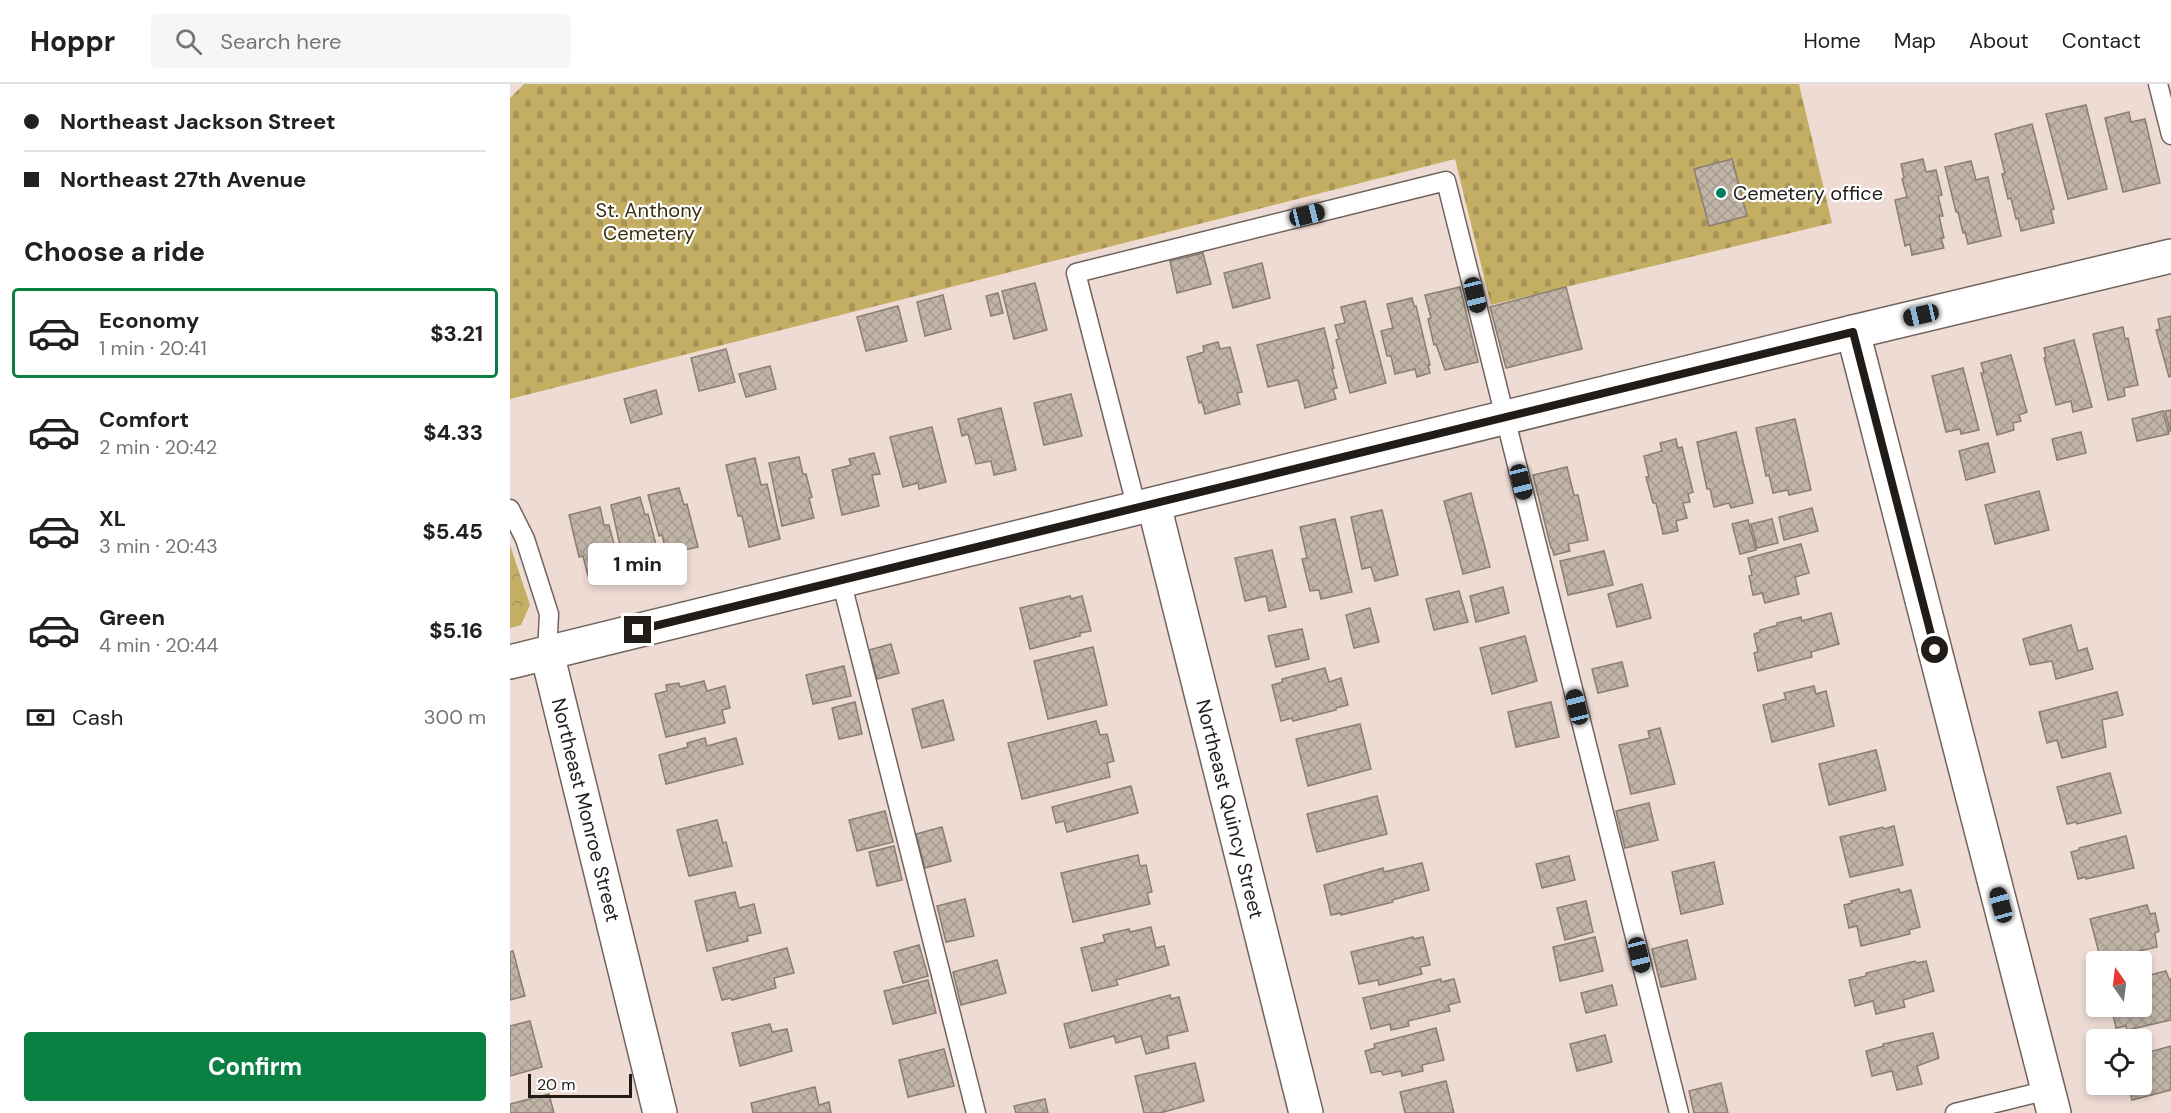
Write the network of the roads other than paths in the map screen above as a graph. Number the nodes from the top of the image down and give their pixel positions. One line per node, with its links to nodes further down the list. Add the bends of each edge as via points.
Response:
1 (2158, 84): 2 (lane)
2 (2171, 135)
3 (2171, 256): 4 (street)
4 (1853, 332): 5 (street); 11 (street)
5 (1505, 418): 6 (street); 6 (lane, via 1446,181 1133,258 1076,273); 15 (lane)
6 (1145, 507): 8 (street); 14 (street, Northeast Quincy Street)
7 (510, 509): 9 (lane, Northeast Monroe Street, via 525,539 549,614)
8 (841, 580): 9 (street); 13 (lane)
9 (547, 652): 10 (street); 12 (street, Northeast Monroe Street)
10 (510, 662)
11 (2051, 1102): 16 (lane)
12 (660, 1113)
13 (976, 1113)
14 (1305, 1113)
15 (1679, 1113)
16 (1955, 1113)

